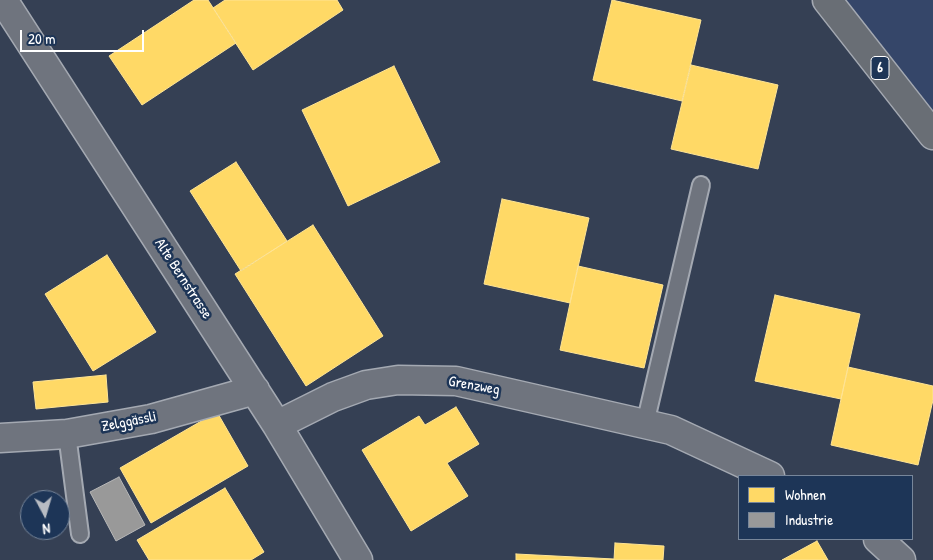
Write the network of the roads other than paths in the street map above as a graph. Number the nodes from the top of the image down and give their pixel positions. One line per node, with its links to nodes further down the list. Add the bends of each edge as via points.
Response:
1 (827, 0): 3 (main road, 6)
2 (9, 2): 5 (street, Alte Bernstrasse)
3 (933, 135)
4 (701, 185): 6 (lane)
5 (255, 390): 7 (street, Alte Bernstrasse); 8 (street, Zelggässli, via 173,414)
6 (645, 424): 7 (street, Grenzweg, via 456,381 398,380 366,385 332,397); 10 (street, Grenzweg, via 671,430)
7 (277, 425): 13 (street, Alte Bernstrasse)
8 (67, 434): 9 (street, Zelggässli); 11 (lane)
9 (0, 438)
10 (768, 475)
11 (80, 534)
12 (879, 540): 14 (street)
13 (346, 556)
14 (901, 560)

